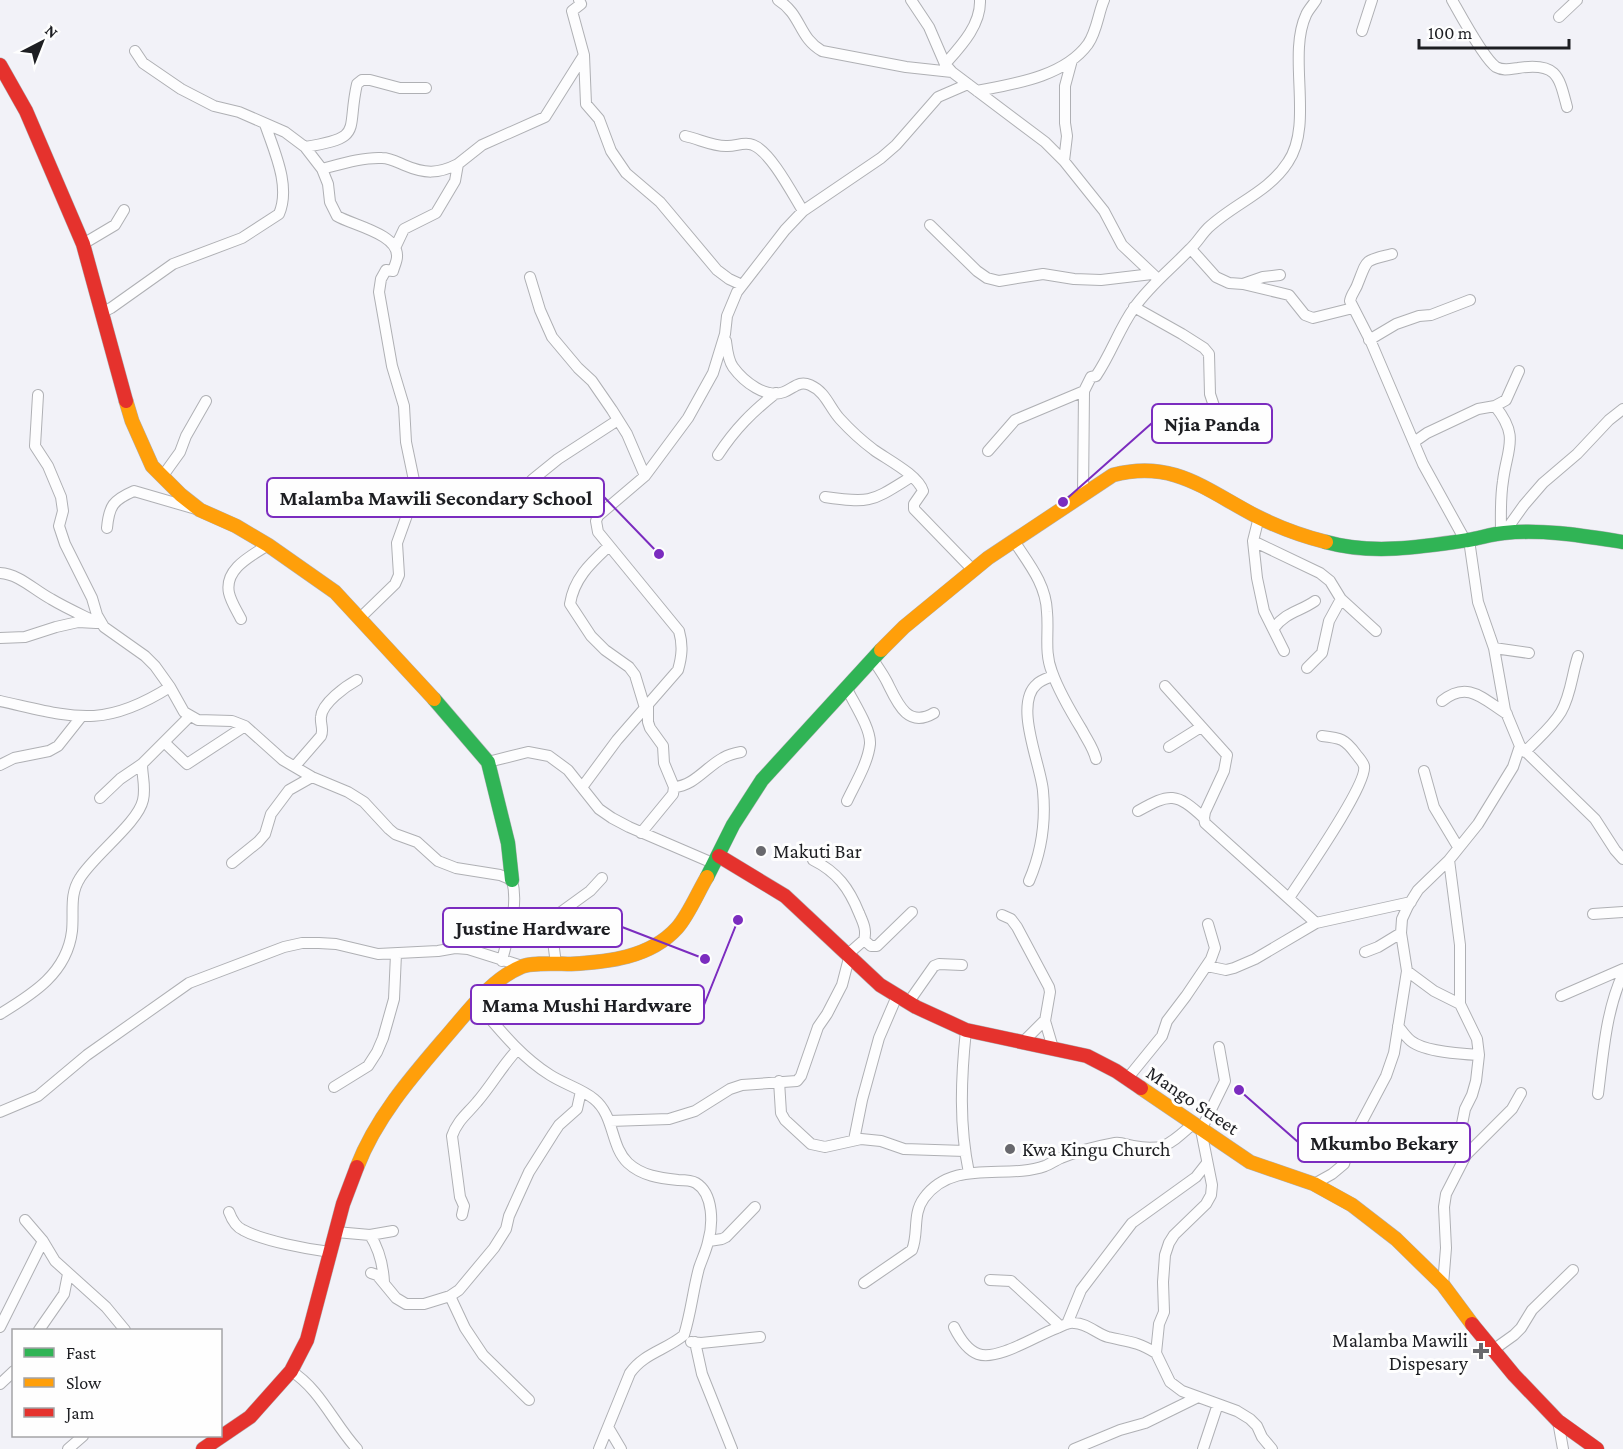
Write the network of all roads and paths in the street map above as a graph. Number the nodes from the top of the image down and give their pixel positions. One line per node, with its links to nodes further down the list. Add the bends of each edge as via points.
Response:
1 (579, 0): 13 (street, via 581,4 572,11)
2 (778, 0): 16 (street, via 796,16 806,38 822,51 906,67)
3 (911, 0): 16 (street)
4 (980, 0): 16 (street, via 976,25)
5 (1104, 0): 14 (street, via 1095,31)
6 (1316, 0): 31 (street, via 1306,15 1300,38 1296,148 1277,176 1218,219)
7 (1372, 0): 11 (street)
8 (1577, 0): 10 (street)
9 (1454, 1): 19 (street, via 1491,63 1505,70 1530,66 1554,72 1559,77)
10 (1559, 17)
11 (1362, 31)
12 (135, 51): 20 (street, via 143,63 181,89)
13 (584, 55): 24 (street, via 545,117 482,145); 37 (street, via 586,105 599,118 611,151 626,173 660,202 717,270)
14 (1072, 60): 17 (street, via 1023,81); 23 (street, via 1065,86)
15 (0, 65): 29 (street, via 26,111)
16 (949, 68): 17 (street)
17 (972, 87): 23 (street, via 1026,126); 27 (street, via 938,97 881,158)
18 (426, 88): 22 (street, via 400,88 362,80 357,84 348,133 334,142)
19 (1567, 108)
20 (265, 124): 22 (street, via 285,132); 41 (street, via 280,171 284,197 279,214 242,238 173,264)
21 (685, 136): 27 (street, via 728,147 754,145 776,169)
22 (305, 147): 25 (street)
23 (1064, 161): 34 (street, via 1104,211 1122,244)
24 (458, 164): 25 (street, via 443,172 430,173 380,157); 30 (street, via 455,181 436,213 404,229)
25 (322, 169): 30 (street, via 337,216 369,228)
26 (124, 210): 29 (street, via 115,225)
27 (802, 211): 37 (street)
28 (930, 225): 34 (street, via 977,271 999,281 1043,274 1101,280)
29 (83, 244): 41 (street)
30 (395, 248): 76 (street, via 398,256 393,270 386,270 379,292 392,366 404,406 406,442 416,490 398,543 399,575 395,584)
31 (1191, 249): 34 (street); 36 (street, via 1216,277)
32 (1392, 254): 40 (street, via 1369,260 1363,266 1351,296)
33 (1280, 275): 36 (street)
34 (1155, 276): 39 (street)
35 (530, 277): 51 (street, via 552,337 592,381)
36 (1243, 284): 40 (street, via 1288,295 1305,315 1313,318)
37 (742, 285): 42 (street, via 727,316)
38 (1470, 300): 43 (street, via 1396,324)
39 (1134, 307): 45 (street, via 1109,357); 52 (street, via 1209,354 1210,394 1215,409)
40 (1353, 308): 43 (street)
41 (101, 313): 57 (street, via 132,421 152,466)
42 (725, 334): 46 (street, via 732,366 762,391); 56 (street, via 702,395)
43 (1370, 340): 53 (street)
44 (1519, 371): 49 (street, via 1506,400)
45 (1084, 391): 54 (street, via 1015,420); 60 (street)
46 (776, 393): 55 (street, via 732,434); 58 (street, via 807,383 826,397 838,417 874,450)
47 (38, 395): 78 (street, via 35,446 61,497 59,526)
48 (206, 401): 57 (street, via 180,452)
49 (1495, 406): 53 (street, via 1478,409); 65 (street, via 1505,419 1511,440 1501,494)
50 (1623, 409): 65 (street, via 1543,483)
51 (618, 420): 56 (street); 59 (street)
52 (1211, 426)
53 (1414, 442): 66 (street)
54 (988, 451)
55 (718, 455)
56 (645, 476): 71 (street, via 597,516 598,532)
57 (162, 477): 62 (street)
58 (911, 477): 61 (street, via 869,501); 72 (street, via 923,491 914,509)
59 (532, 480)
60 (1083, 495): 63 (street, via 1125,470 1151,468 1192,481); 67 (street)
61 (825, 497)
62 (200, 510): 64 (street, via 134,490 109,510); 70 (street)
63 (1259, 517): 66 (street, via 1317,540 1363,549); 68 (street)
64 (107, 528)
65 (1503, 533): 66 (street); 69 (street, via 1570,535)
66 (1467, 540): 82 (street, via 1478,602)
67 (1014, 541): 72 (street); 88 (street, via 1040,580 1045,597 1047,652)
68 (1253, 541): 74 (street, via 1320,573); 79 (street, via 1264,611)
69 (1623, 542)
70 (268, 545): 76 (street, via 335,592); 77 (street, via 230,576 229,594)
71 (609, 546): 95 (street, via 680,631 682,659 678,670); 95 (street, via 576,582 570,604 591,636 635,675)
72 (974, 570): 86 (street)
73 (0, 573): 78 (street, via 25,582 51,600)
74 (1341, 599): 80 (street); 87 (street, via 1329,621 1322,652)
75 (1315, 601): 79 (street, via 1286,615)
76 (360, 618): 108 (street)
77 (241, 620)
78 (100, 623): 81 (street, via 78,622 25,637); 91 (street, via 145,656)
79 (1274, 628): 83 (street)
80 (1376, 631)
81 (0, 638)
82 (1494, 648): 84 (street); 97 (street)
83 (1284, 651)
84 (1529, 653)
85 (1578, 656): 105 (street, via 1562,710)
86 (872, 658): 92 (street); 96 (street, via 907,714 921,718)
87 (1306, 668)
88 (1053, 676): 107 (street); 129 (street, via 1036,684 1029,696 1030,735 1043,789 1042,846)
89 (357, 680): 111 (street, via 324,709 321,735)
90 (1165, 686): 101 (street)
91 (170, 687): 98 (street, via 121,712); 99 (street)
92 (846, 687): 117 (street, via 870,742); 123 (street, via 762,780 733,825)
93 (0, 701): 98 (street)
94 (1442, 701): 97 (street, via 1466,690)
95 (646, 706): 114 (street); 115 (street, via 650,728 663,746 664,763)
96 (934, 713)
97 (1507, 714): 105 (street)
98 (81, 717): 110 (street, via 57,746)
99 (189, 717): 100 (street); 103 (street)
100 (244, 726): 103 (street, via 187,764); 111 (street)
101 (1201, 727): 104 (street); 119 (street, via 1227,755)
102 (1322, 736): 130 (street, via 1348,742 1364,765 1364,774)
103 (165, 742): 109 (street)
104 (1169, 747)
105 (1523, 749): 121 (street, via 1488,808); 122 (street, via 1595,819)
106 (741, 752): 115 (street, via 722,758 693,780)
107 (1096, 759)
108 (488, 762): 114 (street, via 528,752 549,756); 128 (street, via 508,843)
109 (142, 764): 116 (street); 155 (street, via 145,786 140,810 80,878 72,898 72,932 58,969 47,982)
110 (0, 765)
111 (295, 766): 113 (street)
112 (1424, 771): 121 (street, via 1434,807)
113 (312, 777): 126 (street, via 289,790 271,814 258,842); 128 (street, via 364,802 389,829 417,842 438,861)
114 (583, 786): 120 (street, via 599,809)
115 (674, 787): 120 (street, via 674,794)
116 (100, 798)
117 (847, 801)
118 (1138, 811): 119 (street, via 1169,797 1188,804)
119 (1204, 818): 130 (street)
120 (641, 832): 123 (street)
121 (1458, 847): 125 (street)
122 (1623, 859)
123 (717, 860): 142 (street, Mango Street, via 785,896); 144 (street, via 677,928 657,944 621,959)
124 (813, 860): 139 (street, via 834,873 852,894 866,928)
125 (1449, 860): 131 (street); 154 (street, via 1460,945)
126 (232, 863)
127 (602, 878): 144 (street, via 561,912 553,941)
128 (512, 880): 143 (street, via 514,910)
129 (1029, 881)
130 (1289, 898): 136 (street)
131 (1411, 902): 136 (street); 138 (street, via 1402,919)
132 (912, 912): 139 (street, via 877,946)
133 (1623, 912): 134 (street)
134 (1593, 914)
135 (1002, 915): 156 (street, via 1017,927 1049,987)
136 (1316, 923): 147 (street, via 1234,968)
137 (1208, 924): 147 (street, via 1215,948)
138 (1401, 933): 140 (street); 149 (street)
139 (864, 940): 142 (street)
140 (1365, 952)
141 (396, 954): 143 (street, via 455,948); 166 (street, via 394,999 383,1038 368,1066); 170 (street, via 302,943 189,983 87,1055 38,1096)
142 (848, 957): 152 (street, Mango Street); 165 (street, via 842,985 818,1027 799,1080)
143 (502, 961): 146 (street)
144 (556, 964): 146 (street)
145 (962, 965): 152 (street, via 934,966)
146 (522, 966): 153 (street)
147 (1207, 966): 164 (street, via 1167,1021 1162,1036)
148 (1623, 969): 151 (street)
149 (1407, 971): 154 (street); 157 (street)
150 (1623, 974): 169 (street, via 1607,1028)
151 (1561, 996)
152 (903, 999): 158 (street, Mango Street); 173 (street, via 879,1038)
153 (476, 1002): 162 (street); 184 (street, via 400,1090 362,1154)
154 (1460, 1004): 163 (street, via 1477,1039)
155 (0, 1014)
156 (1045, 1020): 159 (street); 161 (street)
157 (1398, 1026): 163 (street, via 1412,1042 1457,1054); 178 (street, via 1386,1076 1350,1144 1344,1164)
158 (966, 1030): 159 (street, Mango Street); 174 (street, via 961,1078)
159 (1022, 1042): 161 (street, Mango Street)
160 (1219, 1047): 172 (street, via 1225,1081)
161 (1053, 1048): 164 (street, Mango Street, via 1087,1056)
162 (517, 1050): 167 (street, via 551,1076); 181 (street, via 455,1126 452,1136 464,1206)
163 (1479, 1055): 175 (street, via 1476,1081 1462,1124)
164 (1127, 1079): 172 (street, Mango Street)
165 (779, 1081): 171 (street, via 730,1089 695,1111 669,1119); 173 (street, via 781,1113 811,1144 825,1147)
166 (334, 1087)
167 (580, 1091): 171 (street, via 594,1099); 196 (street, via 578,1109 559,1125 529,1172 506,1229 459,1290)
168 (1521, 1094): 175 (street, via 1512,1109)
169 (1598, 1094)
170 (0, 1112)
171 (610, 1121): 187 (street, via 616,1144 634,1168 660,1178 689,1181 704,1191 711,1207)
172 (1197, 1127): 176 (street); 177 (street, via 1153,1150 1117,1143 1027,1170); 178 (street, Mango Street, via 1250,1162)
173 (854, 1140): 174 (street, via 881,1141 904,1149)
174 (964, 1151): 177 (street)
175 (1466, 1155): 195 (street, via 1446,1194)
176 (1207, 1163): 197 (street, via 1196,1177 1132,1223 1081,1290); 206 (street, via 1211,1195 1174,1235 1165,1255 1164,1312)
177 (969, 1173): 194 (street, via 955,1175 925,1195 917,1208 912,1250)
178 (1314, 1184): 195 (street, Mango Street, via 1352,1204 1396,1239)
179 (755, 1207): 187 (street, via 726,1237)
180 (229, 1212): 188 (street, via 242,1230)
181 (462, 1215)
182 (25, 1220): 186 (street)
183 (393, 1231): 185 (street)
184 (336, 1232): 185 (street); 188 (street)
185 (370, 1234): 193 (street, via 377,1246)
186 (43, 1241): 191 (street); 198 (street)
187 (709, 1241): 203 (street, via 687,1326)
188 (330, 1252): 207 (street, via 307,1340)
189 (1573, 1270): 205 (street, via 1532,1310 1514,1335)
190 (371, 1273): 193 (street)
191 (68, 1274): 200 (street, via 63,1294); 201 (street, via 106,1307)
192 (990, 1280): 197 (street, via 1011,1281)
193 (384, 1282): 196 (street, via 406,1304 424,1304)
194 (864, 1282)
195 (1443, 1285): 205 (street, Mango Street)
196 (450, 1296): 211 (street, via 483,1354)
197 (1064, 1325): 199 (street, via 989,1355 971,1349); 206 (street, via 1083,1324 1107,1337 1141,1343)
198 (0, 1327)
199 (954, 1327)
200 (40, 1329)
201 (124, 1329)
202 (760, 1336): 204 (street)
203 (679, 1339): 204 (street); 214 (street, via 636,1365)
204 (695, 1342): 223 (street, via 702,1374)
205 (1493, 1350): 213 (street, Mango Street)
206 (1156, 1353): 210 (street, via 1170,1382)
207 (291, 1371): 215 (street, via 250,1417); 220 (street, via 313,1390)
208 (12, 1373): 209 (street)
209 (0, 1384)
210 (1198, 1397): 212 (street); 224 (street, via 1145,1423)
211 (529, 1400)
212 (1218, 1404): 225 (street); 226 (street, via 1250,1419)
213 (1558, 1421): 227 (street); 228 (street, Mango Street)
214 (608, 1427): 221 (street); 222 (street)
215 (224, 1431)
216 (81, 1437): 218 (street)
217 (217, 1437): 219 (street)
218 (68, 1449)
219 (203, 1449)
220 (357, 1449)
221 (599, 1449)
222 (621, 1449)
223 (732, 1449)
224 (1074, 1449)
225 (1203, 1449)
226 (1272, 1449)
227 (1563, 1449)
228 (1597, 1449)

